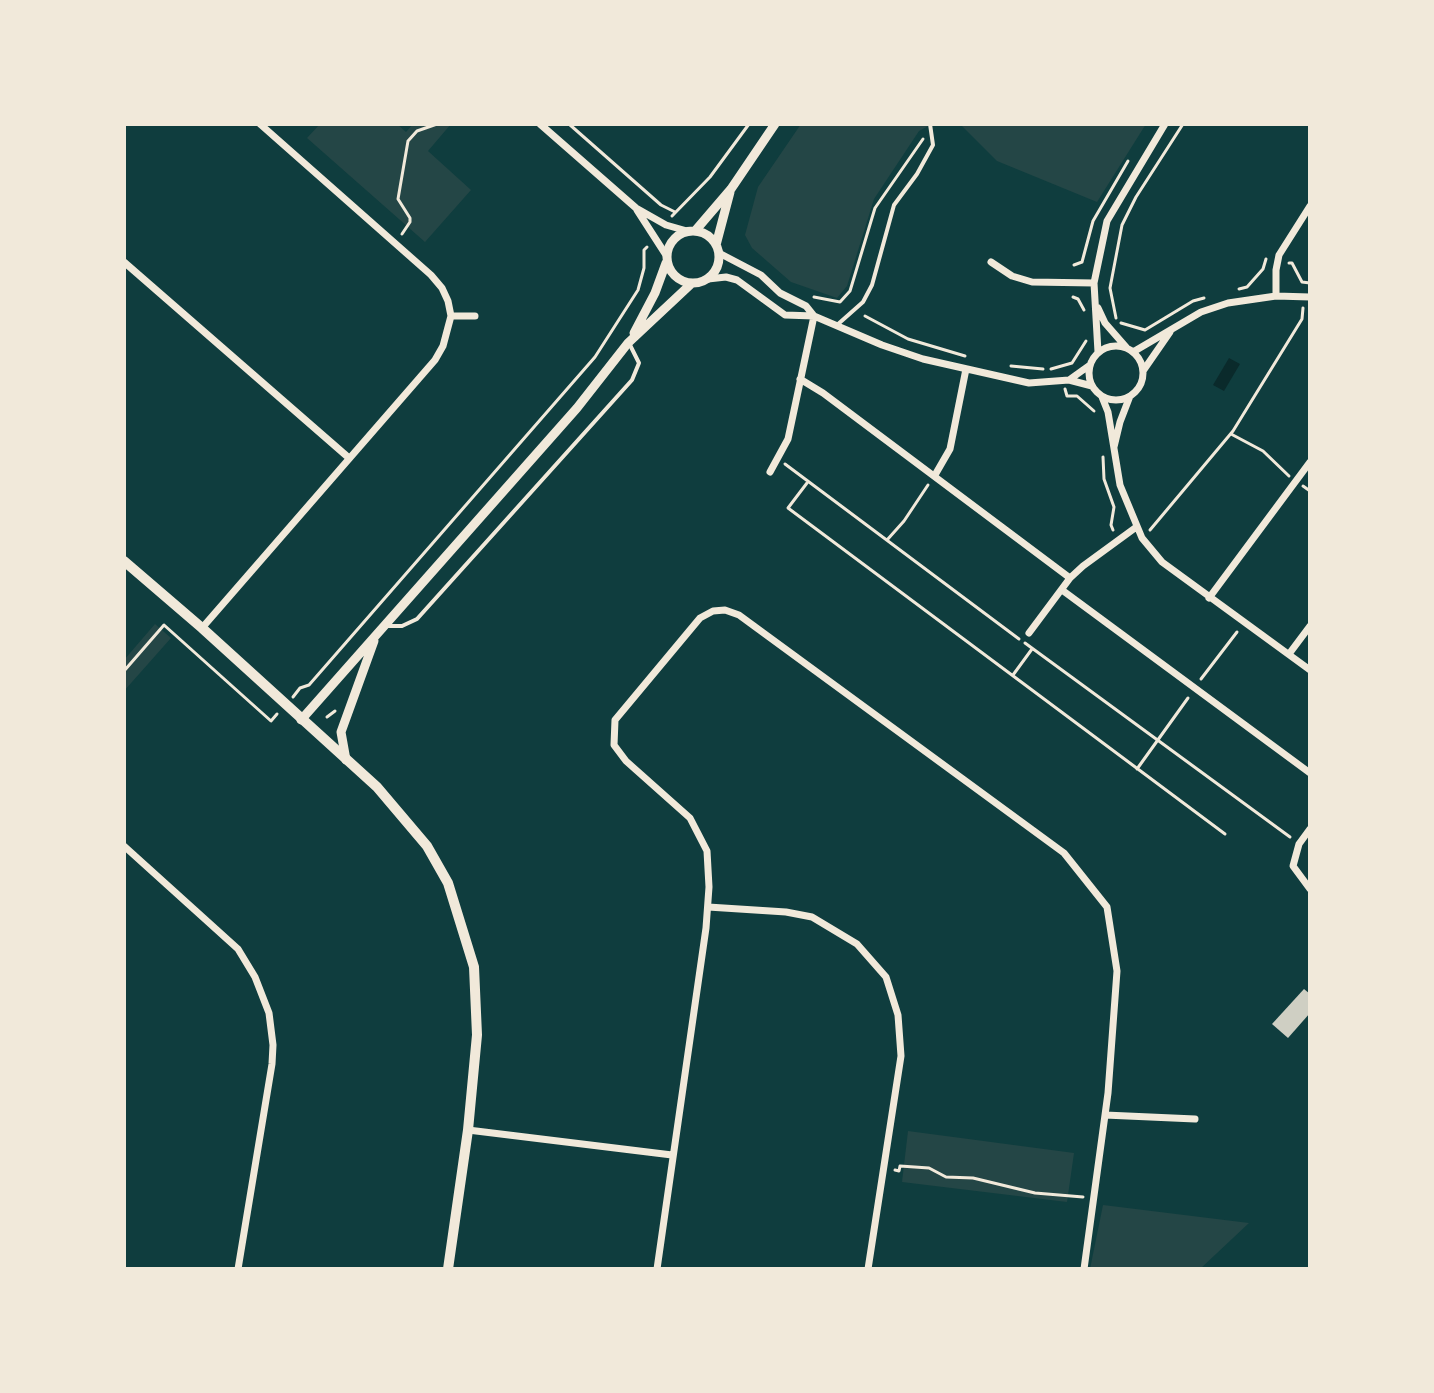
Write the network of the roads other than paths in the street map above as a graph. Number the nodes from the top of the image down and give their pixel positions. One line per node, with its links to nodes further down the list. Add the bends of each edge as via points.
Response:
1 (260, 124): 19 (street, via 442,288)
2 (540, 124): 8 (street)
3 (775, 124): 6 (street)
4 (930, 124): 23 (lane, via 933,145 894,205 872,285 863,302)
5 (1165, 124): 15 (street, via 1107,221)
6 (731, 189): 9 (street); 10 (street)
7 (1310, 206): 17 (street, via 1278,261)
8 (636, 208): 9 (street, via 666,225); 11 (street)
9 (691, 231): 10 (street, via 711,238); 11 (street, via 673,240)
10 (717, 249): 14 (street, via 717,267); 21 (street)
11 (666, 259): 16 (street, via 675,278); 25 (street)
12 (124, 262): 37 (street)
13 (991, 262): 15 (street, via 1032,282)
14 (708, 279): 16 (street); 21 (street, via 737,280 785,315)
15 (1094, 283): 22 (street)
16 (691, 284): 25 (street)
17 (1276, 296): 18 (street); 24 (street, via 1228,303)
18 (1306, 297)
19 (451, 316): 20 (street); 37 (street, via 435,360)
20 (475, 316)
21 (814, 316): 23 (street); 31 (street)
22 (1101, 322): 26 (street); 27 (street)
23 (837, 325): 29 (street, via 909,355)
24 (1171, 330): 26 (street); 30 (street)
25 (628, 343): 48 (street); 48 (lane, via 639,363 632,380 417,619)
26 (1130, 350): 27 (street, via 1112,346); 30 (street)
27 (1098, 352): 28 (street)
28 (1090, 364): 32 (street); 33 (street)
29 (966, 369): 32 (street, via 1029,383); 40 (street, via 950,449)
30 (1143, 371): 34 (street)
31 (800, 379): 39 (street, via 788,439); 40 (street)
32 (1066, 380): 33 (street)
33 (1092, 386): 35 (street)
34 (1130, 396): 35 (street, via 1116,401); 36 (street)
35 (1102, 397): 36 (street)
36 (1113, 454): 41 (street)
37 (349, 458): 47 (street)
38 (1310, 462): 45 (street)
39 (770, 472)
40 (935, 475): 43 (street)
41 (1135, 528): 43 (street); 45 (street, via 1162,562)
42 (124, 561): 47 (main road)
43 (1070, 578): 44 (street)
44 (1062, 590): 49 (street); 54 (street)
45 (1209, 598): 50 (street)
46 (1310, 626): 50 (street)
47 (202, 628): 52 (main road)
48 (381, 630): 52 (street); 53 (street, via 341,732)
49 (1029, 633)
50 (1289, 654): 51 (street)
51 (1310, 670)
52 (301, 720): 53 (main road)
53 (346, 760): 61 (main road, via 377,787 427,846 463,925 474,967 476,1007)
54 (1310, 773)
55 (1310, 829): 57 (street, via 1293,866)
56 (124, 846): 63 (street, via 230,941 255,977 269,1013 272,1064)
57 (1310, 889)
58 (708, 907): 59 (street, via 707,851 699,833 614,745 615,720 700,618 725,610 739,615 1064,853 1107,907 1117,971); 62 (street); 66 (street, via 812,917 857,944 886,977 898,1015 901,1056)
59 (1105, 1115): 60 (street); 67 (street)
60 (1195, 1119)
61 (468, 1130): 62 (street); 64 (main road)
62 (672, 1155): 65 (street)
63 (238, 1269)
64 (448, 1269)
65 (657, 1269)
66 (868, 1269)
67 (1084, 1269)

